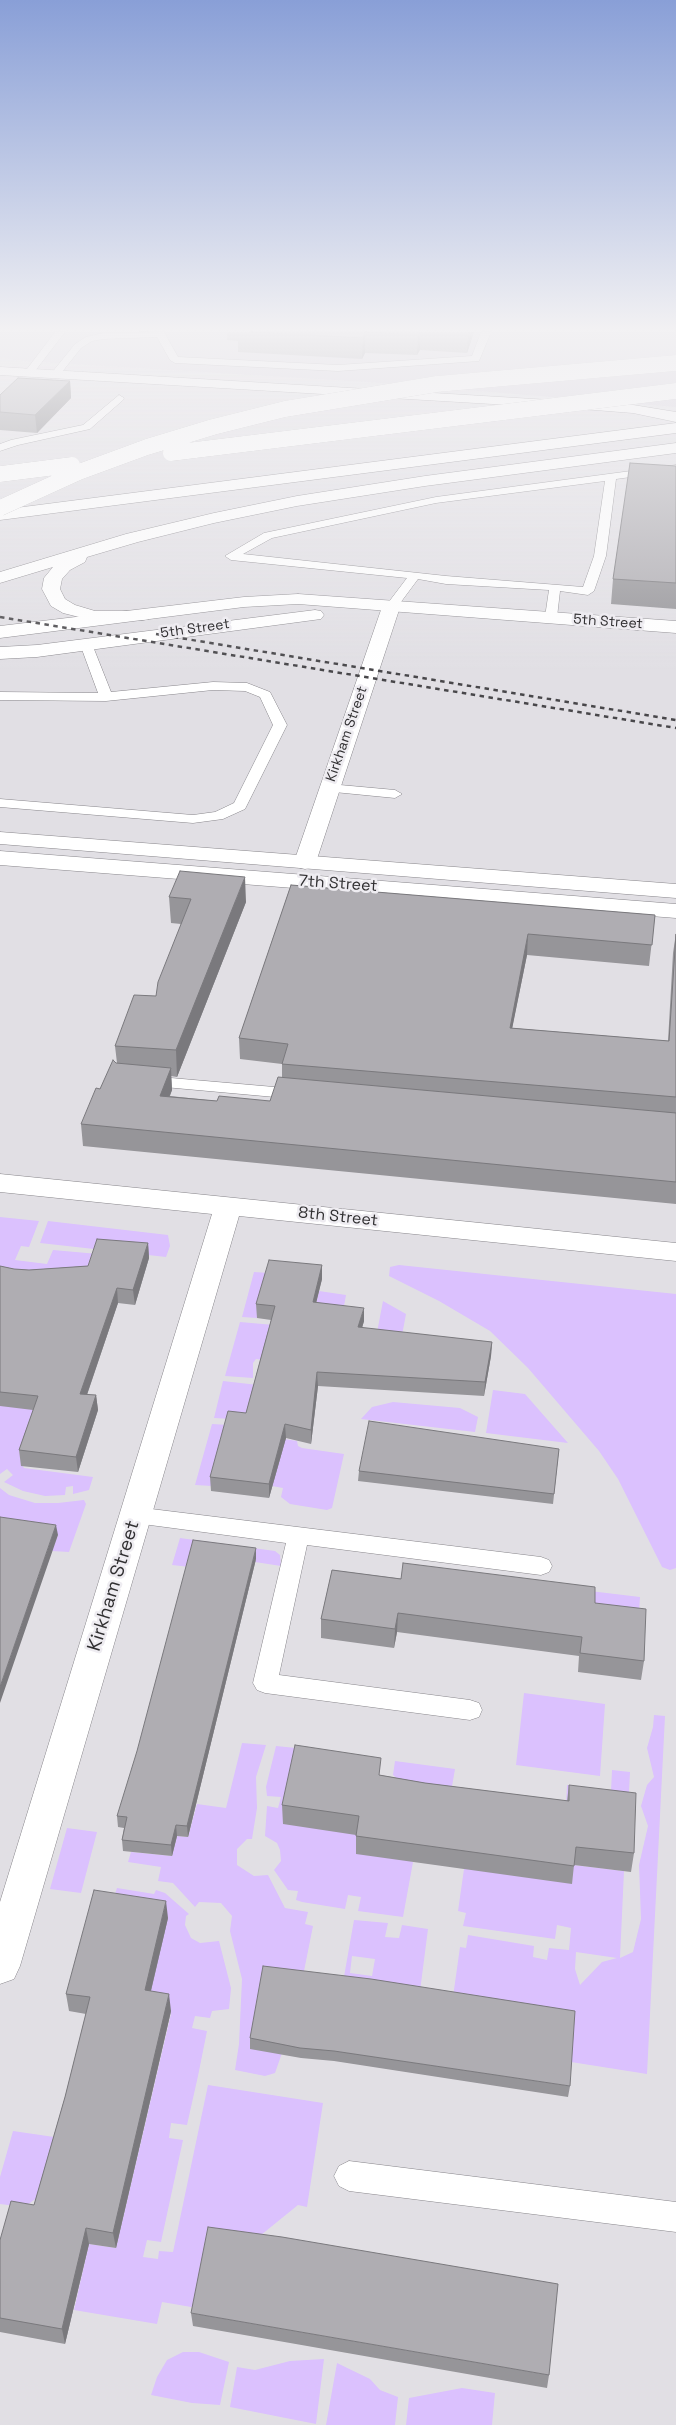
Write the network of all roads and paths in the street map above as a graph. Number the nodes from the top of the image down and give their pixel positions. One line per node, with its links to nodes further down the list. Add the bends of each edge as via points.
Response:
1 (154, 445): 8 (main road, bridge, via 79,472)
2 (235, 445): 6 (main road, bridge)
3 (541, 445): 9 (main road)
4 (676, 448): 10 (main road, via 345,493)
5 (676, 468): 7 (lane)
6 (0, 474)
7 (611, 477): 11 (lane, via 436,500 268,535 231,556); 13 (lane, via 600,556 588,591)
8 (0, 508)
9 (0, 514)
10 (132, 538): 12 (main road); 15 (main road, via 64,566 53,578 50,590 57,602 77,612 107,617)
11 (415, 575): 13 (lane); 14 (lane)
12 (0, 578)
13 (555, 587): 16 (lane)
14 (391, 607): 15 (main road, 5th Street, via 298,599 244,602); 16 (main road, 5th Street); 19 (main road, 5th Street); 23 (main road, Kirkham Street)
15 (143, 615): 18 (main road, 5th Street)
16 (551, 617): 17 (main road, 5th Street)
17 (676, 626)
18 (0, 632)
19 (86, 644): 20 (main road, 5th Street); 22 (lane)
20 (0, 653)
21 (0, 696): 22 (lane)
22 (106, 696): 25 (lane, via 213,686 247,687 266,695 280,725 240,806 218,816 193,819)
23 (329, 788): 24 (lane); 28 (main road, Kirkham Street)
24 (395, 794)
25 (0, 803)
26 (0, 838): 28 (main road, 7th Street)
27 (0, 858): 30 (main road, 7th Street)
28 (305, 862): 29 (main road, 7th Street)
29 (676, 891)
30 (676, 911)
31 (134, 1080): 32 (lane)
32 (309, 1095)
33 (0, 1183): 34 (main road, 8th Street)
34 (228, 1206): 35 (main road, 8th Street); 36 (main road, Kirkham Street)
35 (676, 1252)
36 (135, 1516): 37 (lane); 40 (main road, Kirkham Street)
37 (298, 1537): 38 (lane); 39 (lane, via 265,1683)
38 (540, 1566)
39 (470, 1710)
40 (0, 1966)
41 (349, 2176): 42 (lane)
42 (676, 2217)

